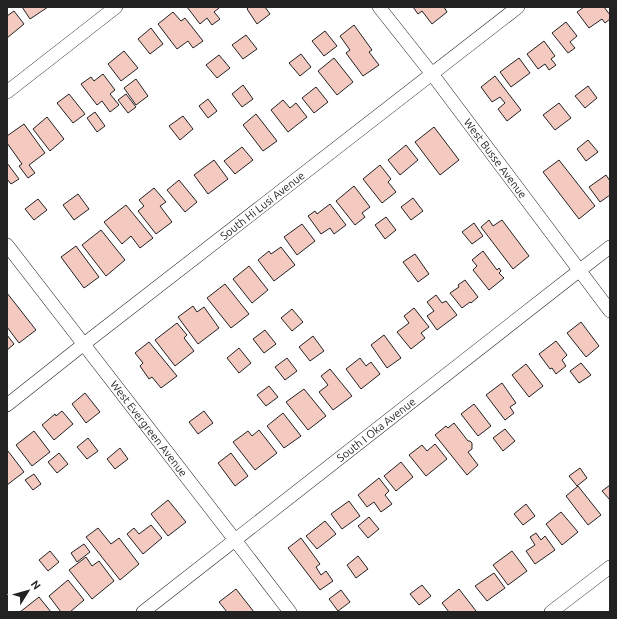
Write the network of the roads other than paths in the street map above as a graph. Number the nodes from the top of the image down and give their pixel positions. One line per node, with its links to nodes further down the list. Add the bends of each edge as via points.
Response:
1 (116, 7): 5 (street)
2 (379, 7): 4 (street, West Busse Avenue)
3 (518, 7): 4 (street, South Hi Lusi Avenue)
4 (432, 74): 8 (street, West Busse Avenue); 10 (street, South Hi Lusi Avenue)
5 (7, 92)
6 (7, 245): 10 (street, West Evergreen Avenue)
7 (610, 248): 8 (street, South I Oka Avenue)
8 (580, 270): 9 (street, West Busse Avenue); 12 (street, South I Oka Avenue)
9 (610, 311)
10 (84, 344): 11 (street, South Hi Lusi Avenue); 12 (street, West Evergreen Avenue)
11 (7, 405)
12 (235, 540): 14 (street, South I Oka Avenue); 15 (street, West Evergreen Avenue)
13 (610, 566): 16 (street)
14 (143, 612)
15 (290, 612)
16 (551, 612)

